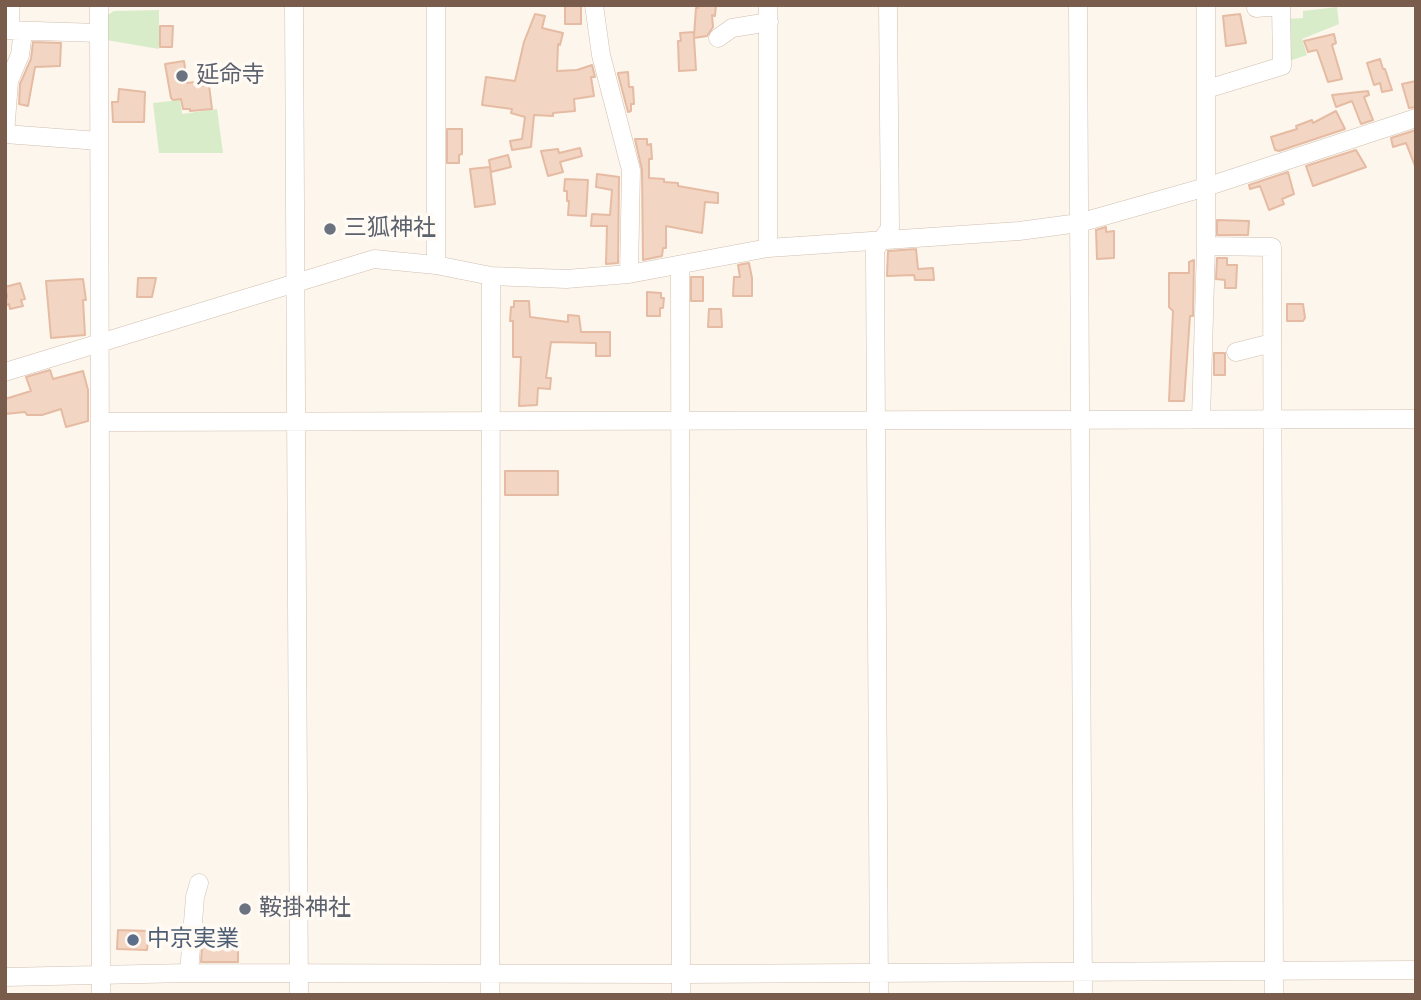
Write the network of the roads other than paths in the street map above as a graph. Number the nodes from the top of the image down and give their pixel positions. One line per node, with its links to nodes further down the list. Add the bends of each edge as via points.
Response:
1 (10, 5): 12 (street)
2 (100, 5): 13 (street)
3 (294, 5): 27 (street)
4 (436, 5): 23 (street)
5 (594, 5): 25 (street, via 601,55 631,170)
6 (888, 5): 20 (street, via 890,228)
7 (1078, 5): 19 (street)
8 (1206, 5): 15 (street)
9 (1281, 6): 10 (street); 15 (street, via 1282,66)
10 (1256, 8)
11 (768, 14): 14 (street, via 732,27); 22 (street)
12 (13, 31): 13 (street); 17 (street, via 20,55 9,81 5,134)
13 (99, 33): 17 (street)
14 (718, 38)
15 (1208, 89): 18 (street)
16 (1416, 118): 18 (street)
17 (99, 141): 29 (street)
18 (1206, 187): 19 (street); 21 (street)
19 (1079, 223): 20 (street); 32 (street)
20 (883, 241): 22 (street); 38 (street, via 875,250)
21 (1206, 246): 28 (street, via 1272,247); 33 (street)
22 (768, 248): 24 (street)
23 (436, 265): 26 (street); 27 (street, via 374,259)
24 (680, 265): 25 (street); 36 (street)
25 (629, 274): 26 (street, via 566,279)
26 (491, 276): 37 (street)
27 (295, 283): 29 (street); 40 (street)
28 (1272, 343): 30 (street); 34 (street)
29 (100, 344): 31 (street); 39 (street)
30 (1236, 352)
31 (5, 372)
32 (1079, 419): 33 (street); 38 (street); 45 (street)
33 (1201, 419): 34 (street)
34 (1272, 419): 35 (street); 43 (street)
35 (1416, 419)
36 (680, 420): 37 (street); 38 (street); 49 (street)
37 (489, 421): 40 (street); 47 (street)
38 (876, 421): 44 (street)
39 (102, 422): 40 (street); 51 (street)
40 (295, 422): 48 (street)
41 (199, 883): 46 (street)
42 (1416, 970): 43 (street)
43 (1273, 971): 45 (street); 57 (street)
44 (878, 972): 45 (street); 49 (street); 55 (street)
45 (1083, 972): 56 (street)
46 (189, 973): 48 (street); 51 (street)
47 (489, 973): 48 (street); 49 (street); 53 (street)
48 (298, 974): 52 (street)
49 (681, 974): 54 (street)
50 (5, 977): 51 (street)
51 (101, 986)
52 (299, 995)
53 (489, 995)
54 (681, 995)
55 (879, 995)
56 (1083, 995)
57 (1274, 995)

